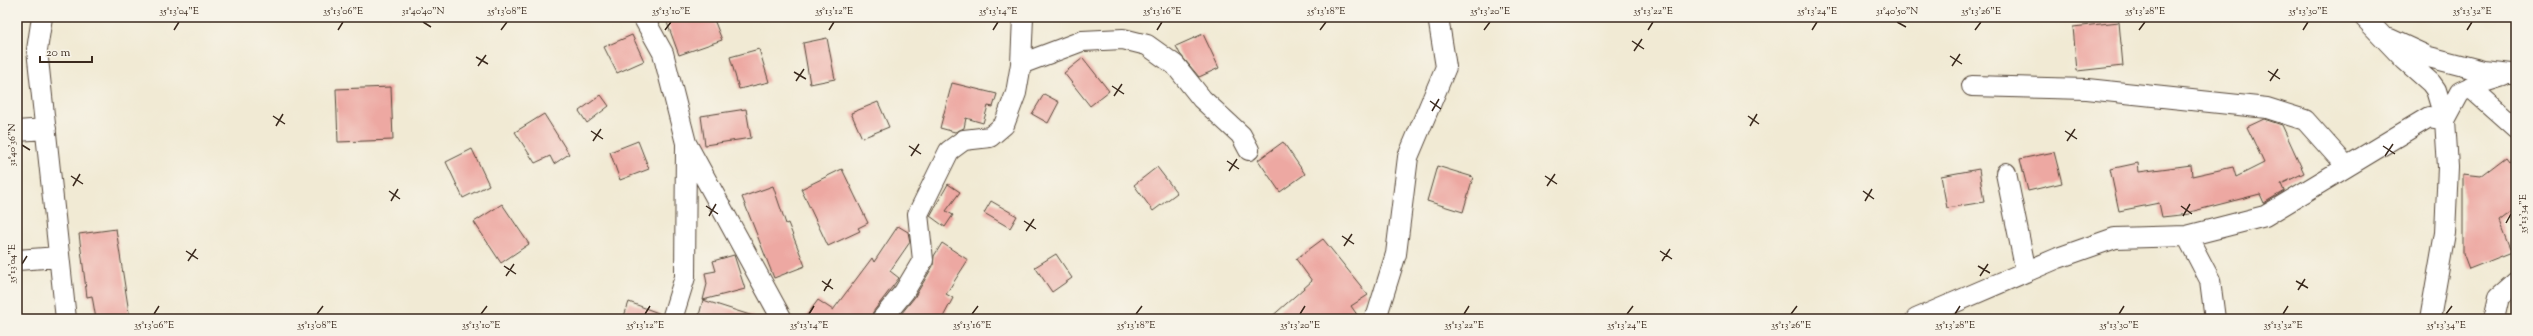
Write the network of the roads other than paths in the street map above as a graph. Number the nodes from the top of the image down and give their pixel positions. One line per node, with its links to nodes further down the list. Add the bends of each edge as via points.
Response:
1 (42, 17): 14 (street, via 37,50)
2 (643, 17): 16 (street, via 663,54)
3 (1023, 17): 6 (street)
4 (1438, 17): 29 (street, via 1446,67 1408,157 1396,254)
5 (2364, 17): 7 (street, via 2383,36)
6 (1021, 64): 17 (street, via 1082,41 1123,39 1147,45 1175,66 1202,99 1241,135); 28 (street, via 1016,93 1004,125 990,136 964,140 949,151 918,214 923,260 904,292)
7 (2424, 64): 9 (street); 11 (street)
8 (2514, 74): 9 (street)
9 (2470, 83): 11 (street, via 2447,98); 12 (street); 13 (street)
10 (1972, 86): 18 (street, via 2087,89 2266,108 2304,120)
11 (2436, 90): 12 (street)
12 (2445, 120): 18 (street, via 2429,118); 32 (street, via 2448,167 2445,233)
13 (2516, 128)
14 (46, 129): 15 (street); 21 (street)
15 (17, 131)
16 (686, 143): 26 (street, via 685,276); 27 (street)
17 (1249, 150)
18 (2346, 166): 20 (street, via 2265,216)
19 (2006, 173): 23 (street)
20 (2187, 236): 23 (street, via 2115,238); 31 (street, via 2210,280)
21 (59, 257): 22 (street); 25 (street)
22 (17, 260)
23 (2026, 272): 30 (street)
24 (2516, 282): 33 (street, via 2499,297)
25 (66, 319)
26 (672, 319)
27 (782, 319)
28 (882, 319)
29 (1374, 319)
30 (1916, 319)
31 (2215, 319)
32 (2430, 319)
33 (2494, 319)

